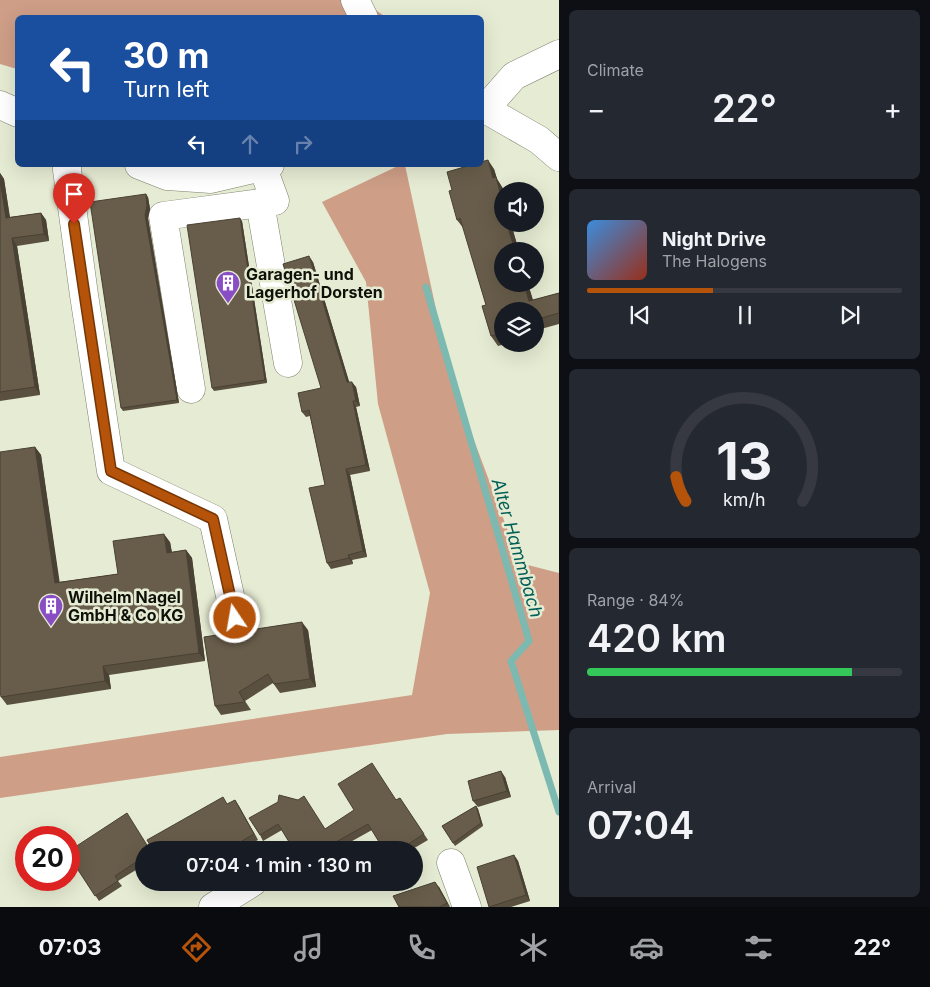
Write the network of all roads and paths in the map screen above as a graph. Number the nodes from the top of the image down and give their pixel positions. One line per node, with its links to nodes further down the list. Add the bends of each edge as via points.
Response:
1 (355, 0): 2 (street)
2 (362, 15)
3 (559, 54): 5 (street, via 514,76)
4 (0, 105): 7 (street)
5 (484, 108)
6 (484, 110): 8 (street, via 538,140)
7 (15, 112)
8 (559, 157)
9 (67, 167): 16 (street, via 111,471 213,519)
10 (144, 167): 11 (street, via 167,176 211,179)
11 (263, 167)
12 (267, 167): 13 (street, via 275,201)
13 (260, 203): 14 (street); 15 (street, via 163,216)
14 (288, 363)
15 (191, 389)
16 (235, 618)
17 (450, 863): 20 (street)
18 (239, 891): 19 (street)
19 (214, 907)
20 (467, 907)

